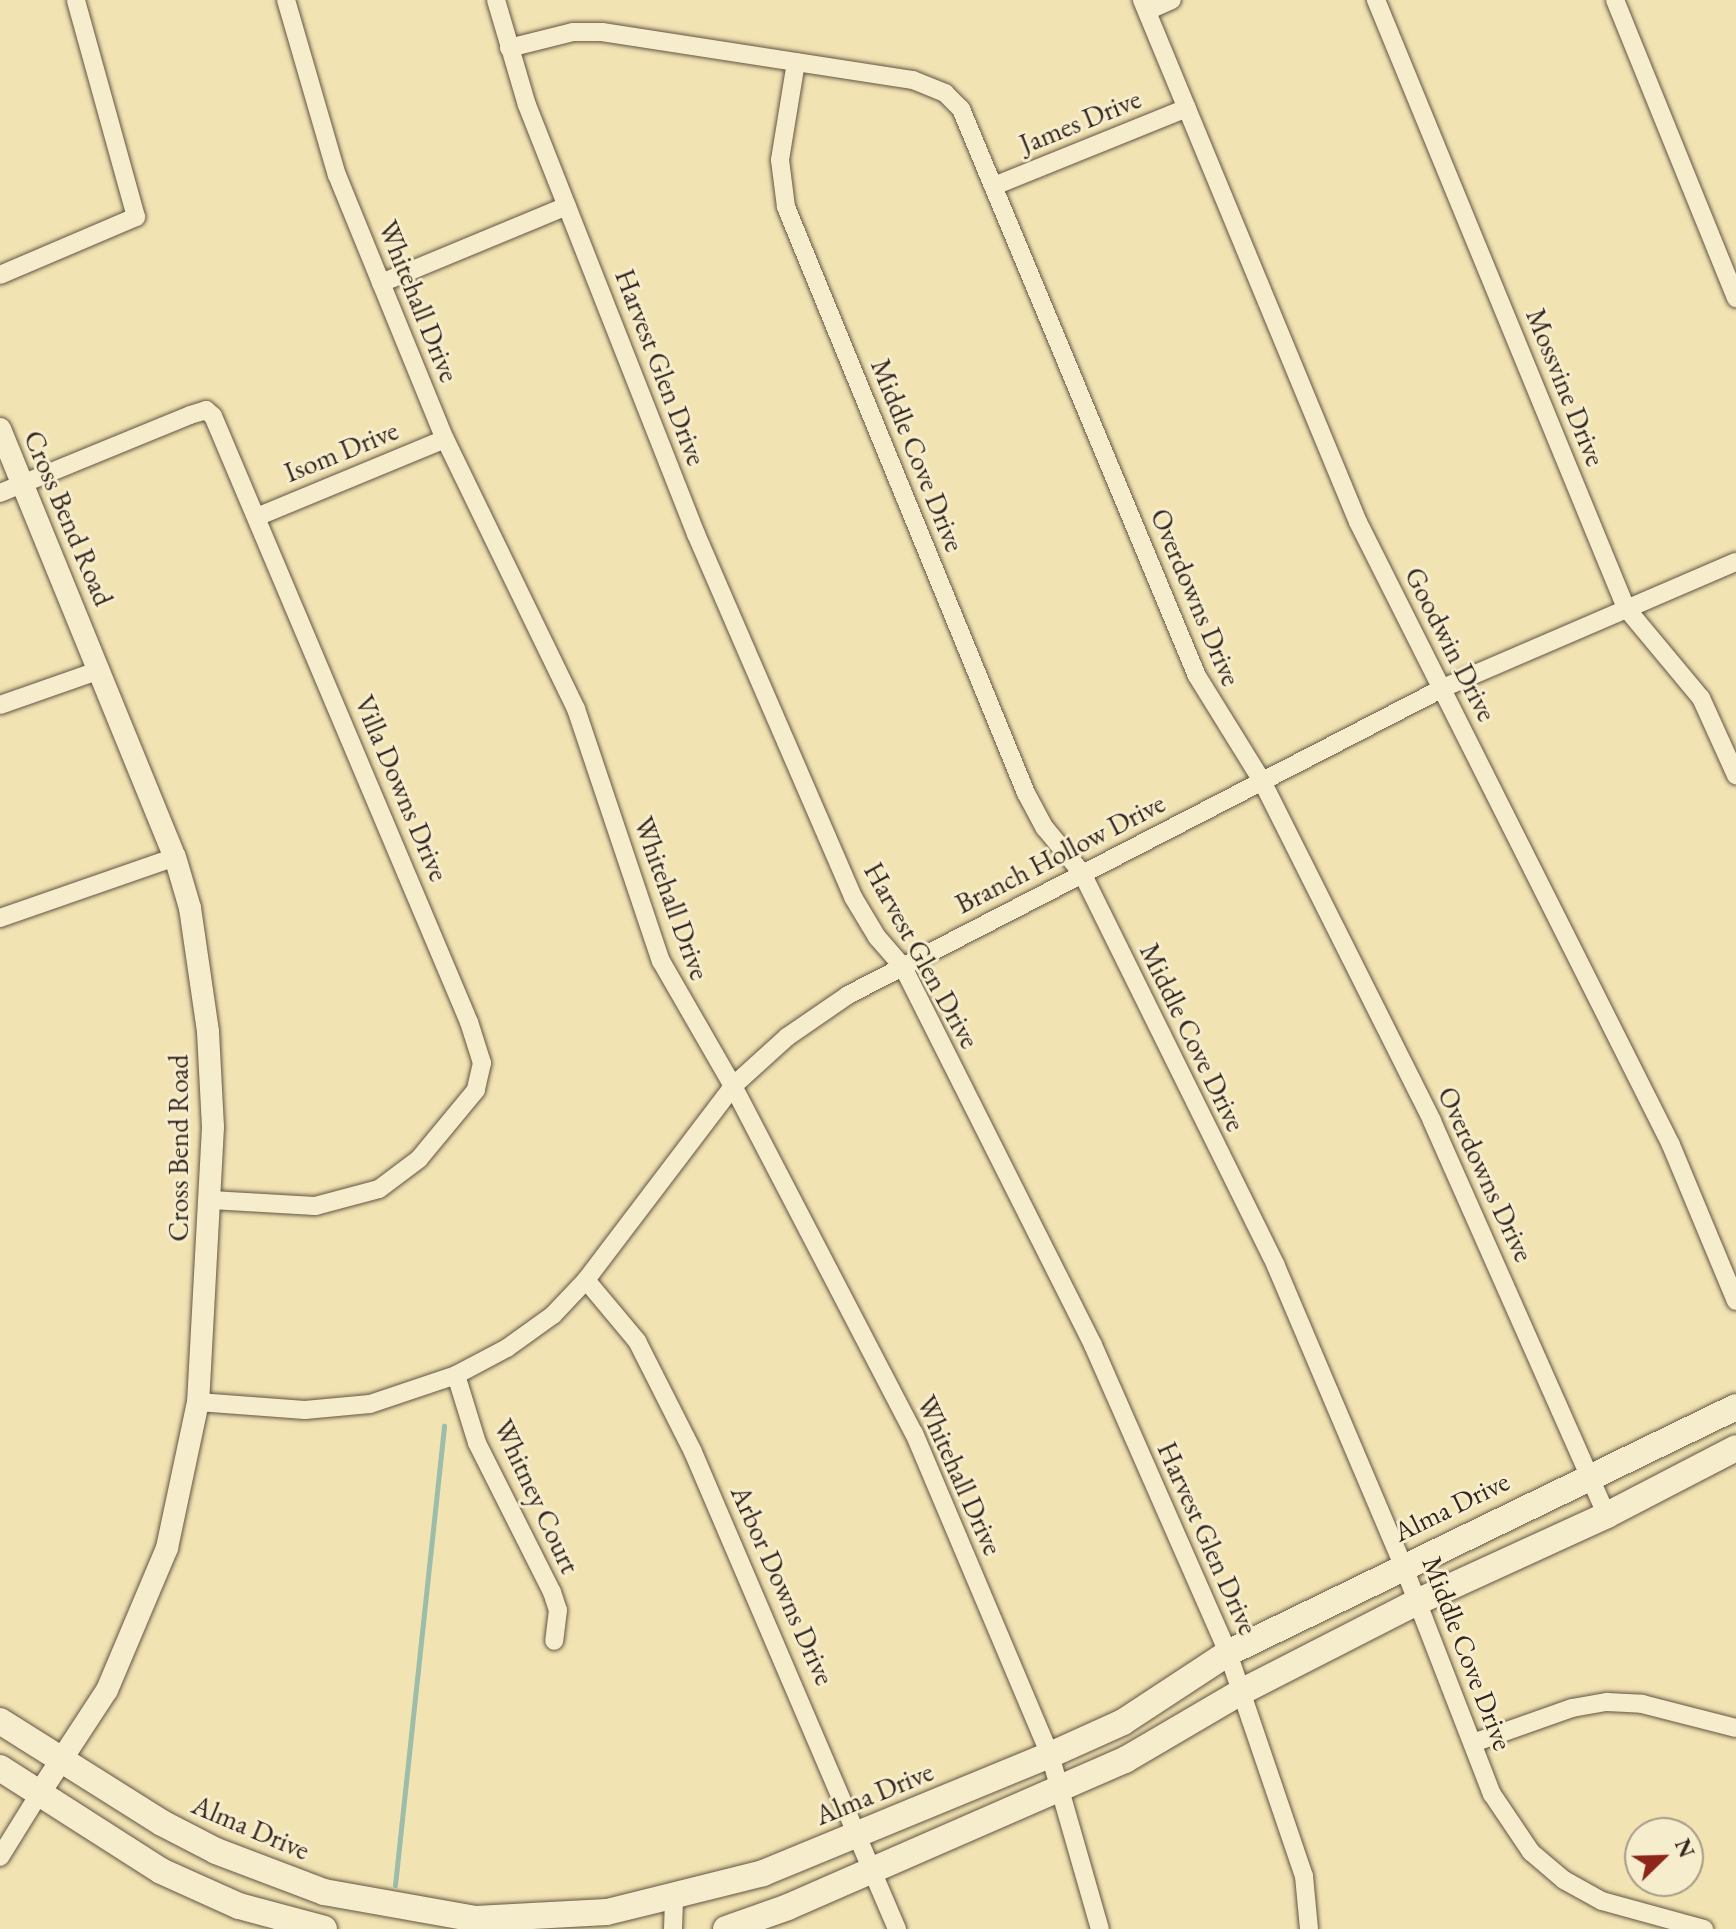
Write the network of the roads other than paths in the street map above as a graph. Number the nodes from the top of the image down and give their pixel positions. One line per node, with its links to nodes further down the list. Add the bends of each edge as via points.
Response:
1 (76, 0): 13 (street, via 136,217)
2 (286, 0): 14 (street, Whitehall Drive, via 337,175)
3 (496, 0): 8 (street, Harvest Glen Drive)
4 (1172, 0): 7 (street)
5 (1376, 0): 22 (street, Mossvine Drive)
6 (1615, 0): 15 (street)
7 (1144, 5): 10 (street, Goodwin Drive)
8 (509, 48): 9 (street, Overdowns Drive, via 573,32 602,32); 12 (street, Harvest Glen Drive)
9 (796, 62): 11 (street, Overdowns Drive, via 913,80 945,93 961,109); 29 (street, Middle Cove Drive, via 780,160 786,207 1026,793 1045,828)
10 (1187, 108): 11 (street, James Drive); 24 (street, Goodwin Drive, via 1358,522)
11 (994, 186): 27 (street, Overdowns Drive, via 1197,676)
12 (567, 206): 14 (street); 31 (street, Harvest Glen Drive, via 696,534 847,882 877,937)
13 (0, 275)
14 (381, 283): 17 (street, Whitehall Drive)
15 (1736, 298)
16 (0, 429): 18 (street, Cross Bend Road)
17 (445, 439): 20 (street, Isom Drive); 32 (street, Whitehall Drive, via 576,709 661,961)
18 (23, 484): 19 (street); 20 (street, Villa Downs Drive, via 206,410); 23 (street, Cross Bend Road)
19 (0, 493)
20 (259, 516): 33 (street, Villa Downs Drive, via 482,1063 476,1090 419,1159 379,1189 315,1206)
21 (1736, 562): 22 (street, Branch Hollow Drive)
22 (1626, 608): 24 (street, Branch Hollow Drive); 26 (street, Mossvine Drive, via 1701,698)
23 (100, 670): 25 (street); 28 (street, Cross Bend Road)
24 (1443, 688): 27 (street, Branch Hollow Drive); 35 (street, Goodwin Drive, via 1671,1145)
25 (0, 705)
26 (1736, 775)
27 (1262, 781): 29 (street, Branch Hollow Drive); 40 (street, Overdowns Drive, via 1432,1121)
28 (175, 857): 30 (street); 33 (street, Cross Bend Road, via 190,908 208,1032)
29 (1082, 873): 31 (street, Branch Hollow Drive); 42 (street, Middle Cove Drive, via 1276,1266)
30 (0, 918)
31 (903, 967): 32 (street, Branch Hollow Drive, via 848,995 787,1037); 45 (street, Harvest Glen Drive, via 1093,1345)
32 (733, 1086): 34 (street, Branch Hollow Drive); 50 (street, Whitehall Drive, via 914,1433)
33 (211, 1200): 37 (street, Cross Bend Road)
34 (586, 1280): 36 (street, Branch Hollow Drive, via 553,1315); 55 (street, Arbor Downs Drive, via 637,1341 693,1452)
35 (1736, 1301)
36 (456, 1375): 37 (street, Branch Hollow Drive, via 402,1396 352,1407 305,1410); 44 (street, Whitney Court, via 477,1443 555,1601 559,1624)
37 (198, 1402): 51 (street, Cross Bend Road, via 167,1548 107,1690)
38 (1736, 1407): 40 (main road, Alma Drive)
39 (1736, 1448): 41 (main road)
40 (1590, 1475): 41 (street, Overdowns Drive); 42 (main road, Alma Drive)
41 (1607, 1515): 43 (main road)
42 (1403, 1565): 43 (street, Middle Cove Drive); 45 (main road, Alma Drive)
43 (1417, 1602): 46 (main road); 49 (street, Middle Cove Drive)
44 (554, 1641)
45 (1228, 1653): 46 (street, Harvest Glen Drive); 50 (main road, Alma Drive, via 1123,1722)
46 (1241, 1692): 53 (main road, via 1125,1760); 66 (street, Harvest Glen Drive, via 1304,1876)
47 (0, 1721): 51 (main road, Alma Drive)
48 (1736, 1728): 49 (street, via 1642,1704 1607,1702 1572,1708)
49 (1473, 1743): 60 (street, Middle Cove Drive, via 1492,1794 1531,1852 1564,1880 1602,1901)
50 (1050, 1755): 53 (street, Whitehall Drive); 55 (main road, Alma Drive)
51 (62, 1761): 54 (street, Cross Bend Road); 59 (main road, Alma Drive, via 162,1823 265,1871 324,1892)
52 (0, 1768): 54 (main road)
53 (1062, 1785): 57 (main road); 65 (street, Whitehall Drive)
54 (39, 1794): 56 (street, Cross Bend Road); 61 (main road, via 161,1871 239,1906)
55 (860, 1833): 57 (street, Arbor Downs Drive); 58 (main road, Alma Drive, via 763,1873)
56 (0, 1857)
57 (873, 1870): 63 (main road); 64 (street, Arbor Downs Drive)
58 (674, 1898): 59 (main road, Alma Drive, via 607,1912); 62 (street)
59 (476, 1924)
60 (1665, 1924): 67 (street, Middle Cove Drive)
61 (324, 1929)
62 (673, 1929)
63 (726, 1929)
64 (897, 1929)
65 (1100, 1929)
66 (1309, 1929)
67 (1704, 1929)

